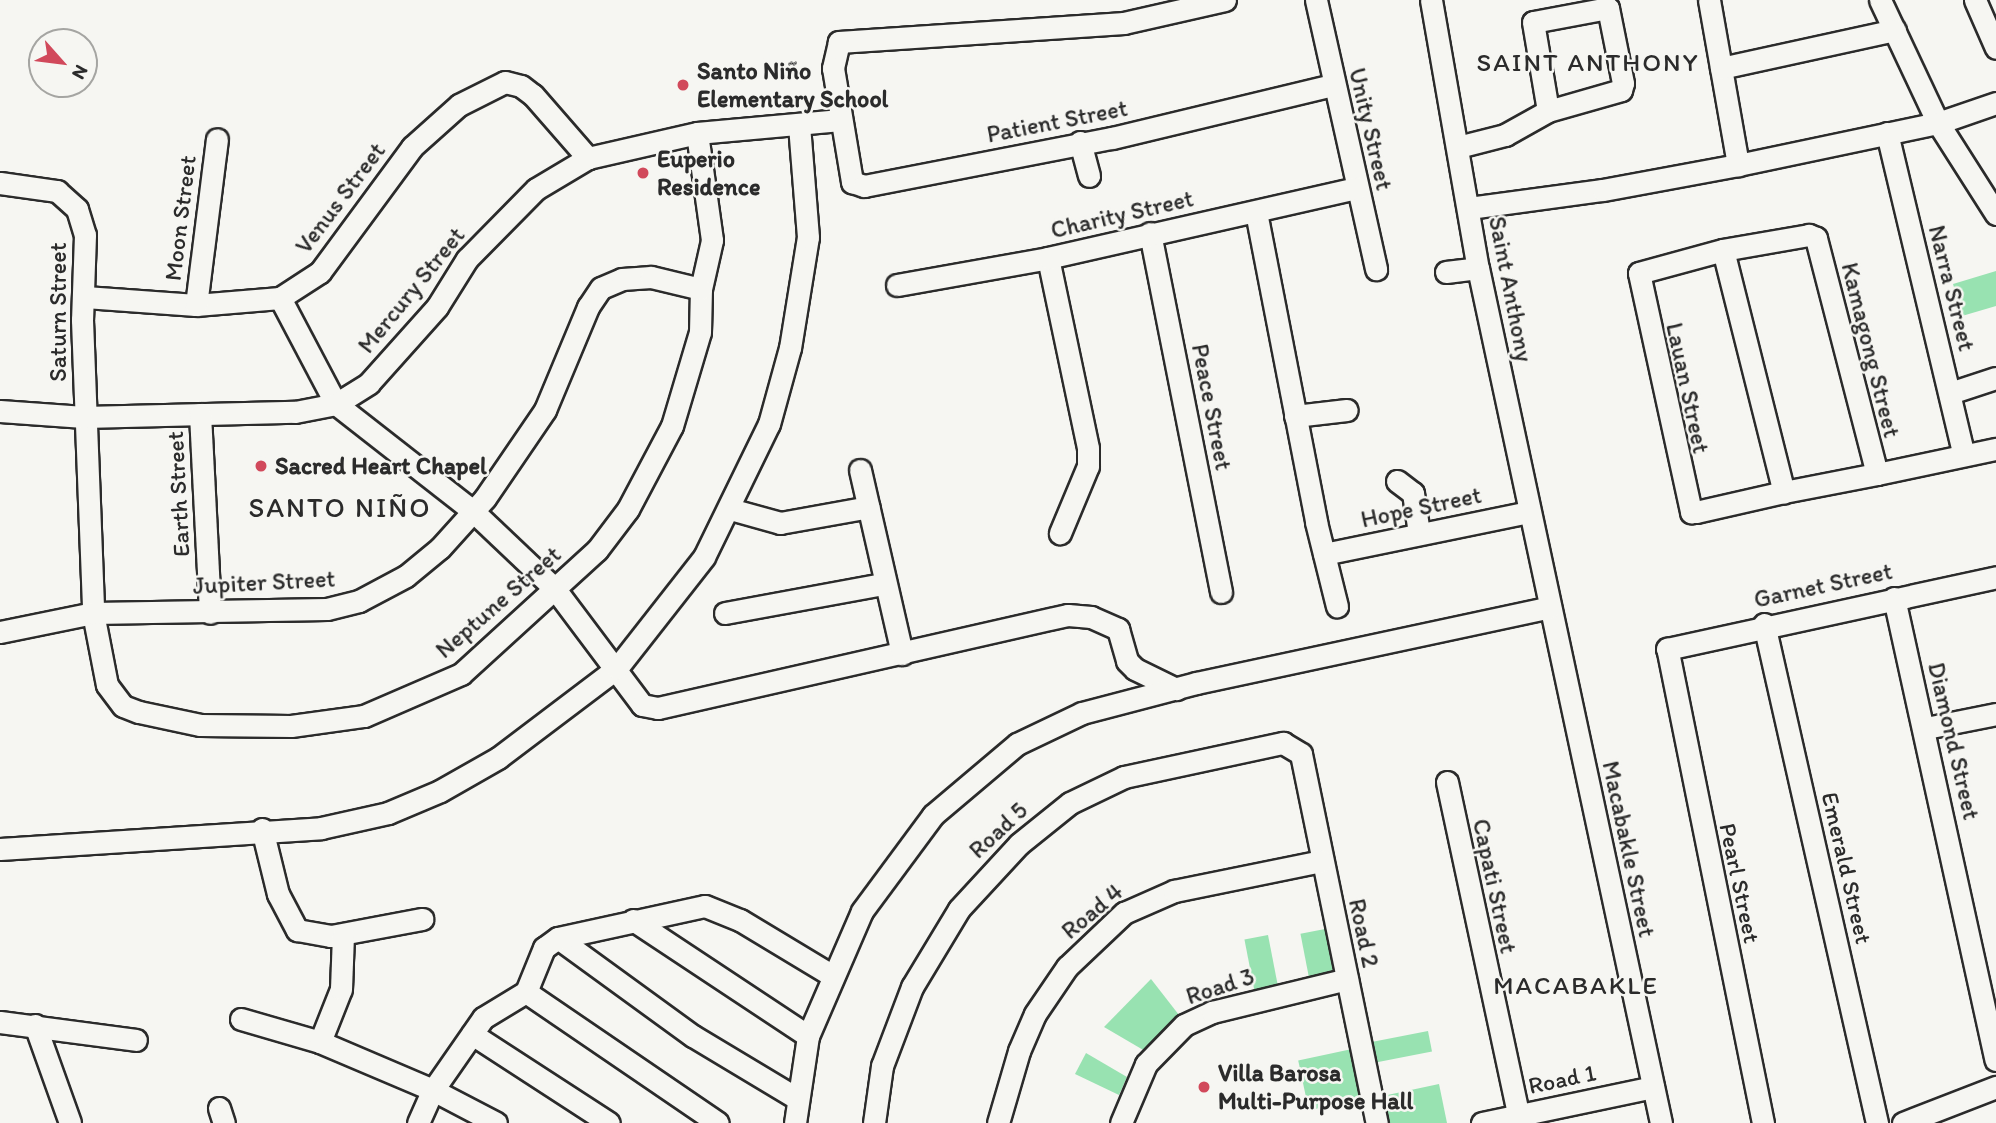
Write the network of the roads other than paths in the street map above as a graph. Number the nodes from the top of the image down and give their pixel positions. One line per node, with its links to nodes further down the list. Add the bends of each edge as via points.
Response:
1 (1226, 0): 13 (street, via 1124,23 839,42 833,68)
2 (1316, 0): 10 (street, Unity Street)
3 (1431, 0): 20 (street, Saint Anthony)
4 (1709, 0): 9 (street)
5 (1880, 0): 7 (street)
6 (1975, 0): 8 (street)
7 (1895, 30): 9 (street); 14 (street)
8 (1996, 48)
9 (1721, 68): 22 (street)
10 (1332, 85): 19 (street, Patient Street); 25 (street, Unity Street)
11 (1996, 103): 14 (street)
12 (1548, 111): 12 (street, via 1623,87 1608,8 1533,22); 20 (street, via 1505,135)
13 (840, 120): 15 (street, Mercury Street); 19 (street, Patient Street, via 852,182 864,186)
14 (1938, 123): 17 (street); 28 (street)
15 (799, 126): 16 (street, Mercury Street); 55 (street, via 808,237 790,348 769,424)
16 (697, 133): 21 (street, Mercury Street); 36 (street, Neptune Street, via 712,240)
17 (1887, 133): 22 (street); 41 (street, Narra Street)
18 (217, 139): 39 (street, Moon Street)
19 (1080, 142): 23 (street)
20 (1458, 146): 26 (street, Saint Anthony)
21 (588, 158): 38 (street, Venus Street, via 521,86 505,82 484,91 458,105 411,147 320,272); 42 (street, Mercury Street, via 536,189 467,259 437,307 369,383)
22 (1738, 165): 26 (street)
23 (1089, 176)
24 (0, 183): 37 (street, Saturn Street, via 57,191 77,209 85,235)
25 (1357, 188): 27 (street, Charity Street); 33 (street, Unity Street)
26 (1469, 208): 32 (street, Saint Anthony)
27 (1255, 212): 29 (street, Charity Street); 46 (street)
28 (1996, 214)
29 (1150, 233): 31 (street, Charity Street); 64 (street, Peace Street)
30 (1723, 250): 51 (street, Kamagong Street, via 1809,235 1816,238); 53 (street); 53 (street, Lauan Street, via 1644,270 1637,277 1687,509 1696,512)
31 (1048, 258): 35 (street, Charity Street); 58 (street, via 1088,448 1083,482)
32 (1478, 268): 34 (street); 57 (street, Saint Anthony)
33 (1376, 269)
34 (1446, 272)
35 (897, 285)
36 (701, 289): 56 (street, Jupiter Street, via 651,277 622,279 601,288 588,307 545,410); 63 (street, Neptune Street, via 692,369 672,426 628,509 597,550)
37 (85, 297): 39 (street, Venus Street); 47 (street, Saturn Street)
38 (280, 298): 39 (street, Venus Street); 42 (street)
39 (196, 304)
40 (1996, 378): 41 (street)
41 (1950, 393): 49 (street, Narra Street)
42 (336, 404): 45 (street, Mercury Street, via 295,412); 56 (street)
43 (1347, 410): 46 (street)
44 (0, 411): 47 (street, Mercury Street)
45 (200, 414): 47 (street, Mercury Street); 69 (street, Earth Street)
46 (1295, 416): 60 (street)
47 (84, 417): 68 (street, Neptune Street)
48 (1996, 449): 49 (street)
49 (1964, 455): 51 (street)
50 (860, 470): 54 (street)
51 (1877, 474): 53 (street)
52 (1397, 481): 59 (street, via 1413,493)
53 (1784, 492)
54 (869, 507): 55 (street, via 780,523); 62 (street)
55 (730, 509): 76 (street, via 675,599)
56 (474, 512): 63 (street); 69 (street, Jupiter Street, via 406,576 359,601 327,609)
57 (1529, 512): 59 (street, Hope Street); 65 (street, Saint Anthony)
58 (1060, 533)
59 (1419, 533): 60 (street, Hope Street)
60 (1324, 554): 67 (street)
61 (1996, 577): 66 (street, Garnet Street)
62 (883, 584): 70 (street); 74 (street)
63 (555, 589): 68 (street, Neptune Street, via 461,674 364,716 291,726 200,724 123,706 101,668); 76 (street)
64 (1221, 592)
65 (1548, 596): 77 (street); 101 (street, Macabakle Street)
66 (1894, 598): 71 (street, Garnet Street); 80 (street, Diamond Street)
67 (1337, 606)
68 (93, 613): 69 (street, Jupiter Street); 72 (street, Jupiter Street)
69 (210, 613)
70 (725, 613)
71 (1764, 624): 73 (street, Garnet Street, via 1669,645); 119 (street, Emerald Street)
72 (0, 632)
73 (1666, 653): 118 (street, Pearl Street)
74 (902, 654): 75 (street, via 1080,614 1121,632); 76 (street, via 658,708 642,705)
75 (1127, 661): 77 (street, via 1146,676); 78 (street)
76 (617, 668): 83 (street, via 537,733 439,791 359,821 321,828)
77 (1176, 689): 78 (street)
78 (1135, 699): 90 (street, via 1083,713 1017,744 968,782 933,815 883,878)
79 (1996, 714): 80 (street)
80 (1926, 728): 100 (street, Diamond Street)
81 (1301, 754): 85 (street, Road 2); 112 (street, Road 5, via 1294,746 1278,744 1124,777 1070,803 1019,844 959,909 912,986 882,1066)
82 (1447, 782): 105 (street, Capati Street)
83 (262, 829): 84 (street); 88 (street, via 278,894 297,930)
84 (0, 849)
85 (1321, 861): 91 (street, Road 2); 113 (street, Road 4, via 1174,891 1142,902 1115,920 1067,967 1035,1014 1018,1051)
86 (422, 919): 88 (street)
87 (633, 920): 89 (street); 90 (street, via 705,906 740,920); 97 (street)
88 (343, 935): 99 (street, via 341,989)
89 (558, 938): 92 (street, via 544,948); 104 (street, via 694,1036)
90 (833, 976): 97 (street)
91 (1347, 979): 114 (street, Road 3, via 1235,1005 1184,1025 1146,1064); 115 (street, Road 2)
92 (526, 992): 96 (street, via 483,1018); 110 (street)
93 (241, 1019): 99 (street)
94 (0, 1022): 95 (street)
95 (35, 1025): 98 (street); 106 (street)
96 (472, 1034): 103 (street); 109 (street)
97 (808, 1036): 104 (street)
98 (136, 1040)
99 (320, 1042): 103 (street)
100 (1996, 1060)
101 (1653, 1087): 105 (street, Road 1); 117 (street, Macabakle Street)
102 (1996, 1087): 120 (street)
103 (433, 1090): 107 (street); 108 (street)
104 (796, 1098): 111 (street)
105 (1519, 1119): 116 (street, Road 1)
106 (69, 1123)
107 (418, 1123)
108 (496, 1123)
109 (609, 1123)
110 (718, 1123)
111 (795, 1123)
112 (874, 1123)
113 (998, 1123)
114 (1121, 1123)
115 (1377, 1123)
116 (1482, 1123)
117 (1661, 1123)
118 (1763, 1123)
119 (1877, 1123)
120 (1903, 1123)

